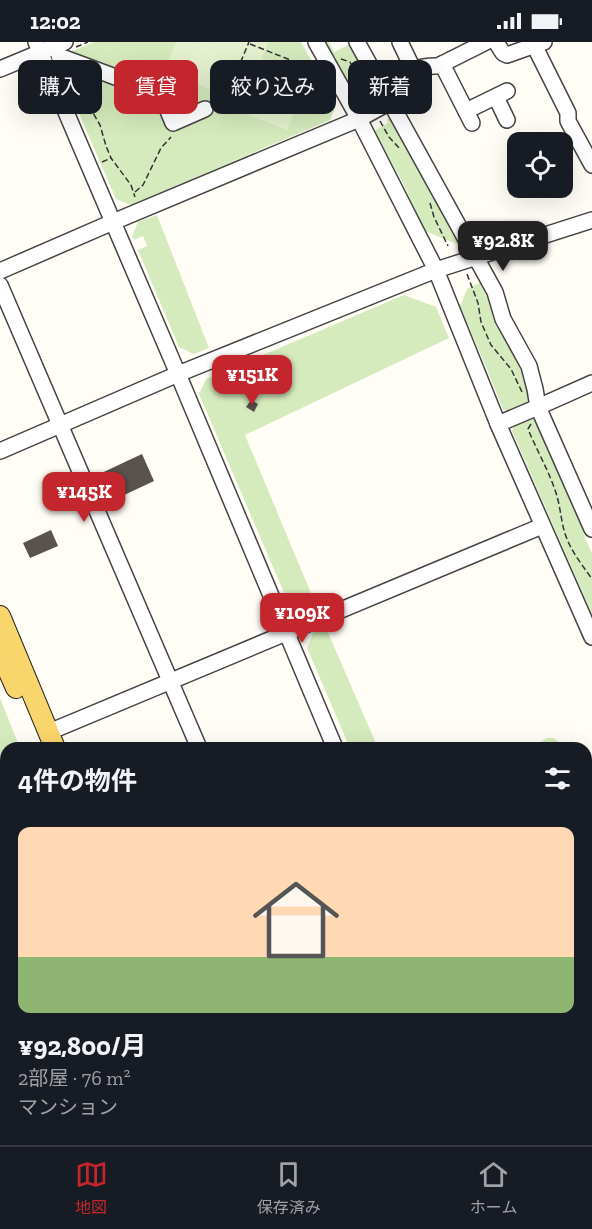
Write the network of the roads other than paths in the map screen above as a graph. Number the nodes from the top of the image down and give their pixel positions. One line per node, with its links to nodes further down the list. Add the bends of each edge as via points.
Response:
1 (316, 42): 17 (street)
2 (357, 42): 9 (street)
3 (400, 42): 10 (street)
4 (486, 42): 11 (street)
5 (496, 42): 6 (street, via 507,55)
6 (539, 44): 19 (street, via 568,121)
7 (38, 47): 8 (street); 13 (street); 21 (street)
8 (65, 52): 14 (street, via 161,94 173,123)
9 (367, 60)
10 (409, 60)
11 (442, 64): 12 (street); 18 (street, via 469,117 502,94)
12 (432, 65)
13 (0, 69)
14 (205, 109)
15 (368, 114): 17 (street)
16 (397, 114): 22 (street)
17 (359, 119): 21 (street); 23 (street)
18 (507, 120)
19 (592, 165)
20 (592, 220): 22 (street)
21 (113, 222): 24 (street); 26 (street)
22 (476, 257): 23 (street); 28 (street, via 529,366)
23 (436, 270): 26 (street); 29 (street)
24 (0, 271)
25 (0, 285): 30 (street)
26 (178, 374): 30 (street); 36 (street)
27 (592, 383): 28 (street)
28 (536, 413): 29 (street); 32 (street)
29 (498, 424): 33 (street)
30 (60, 426): 31 (street); 39 (street)
31 (0, 451)
32 (588, 511): 34 (street)
33 (542, 526): 36 (street); 37 (street)
34 (592, 530)
35 (0, 616): 41 (main road)
36 (286, 633): 39 (street); 44 (street)
37 (592, 635)
38 (0, 652): 40 (main road)
39 (170, 681): 42 (street); 43 (street)
40 (48, 742)
41 (49, 742)
42 (51, 742)
43 (196, 742)
44 (332, 742)

